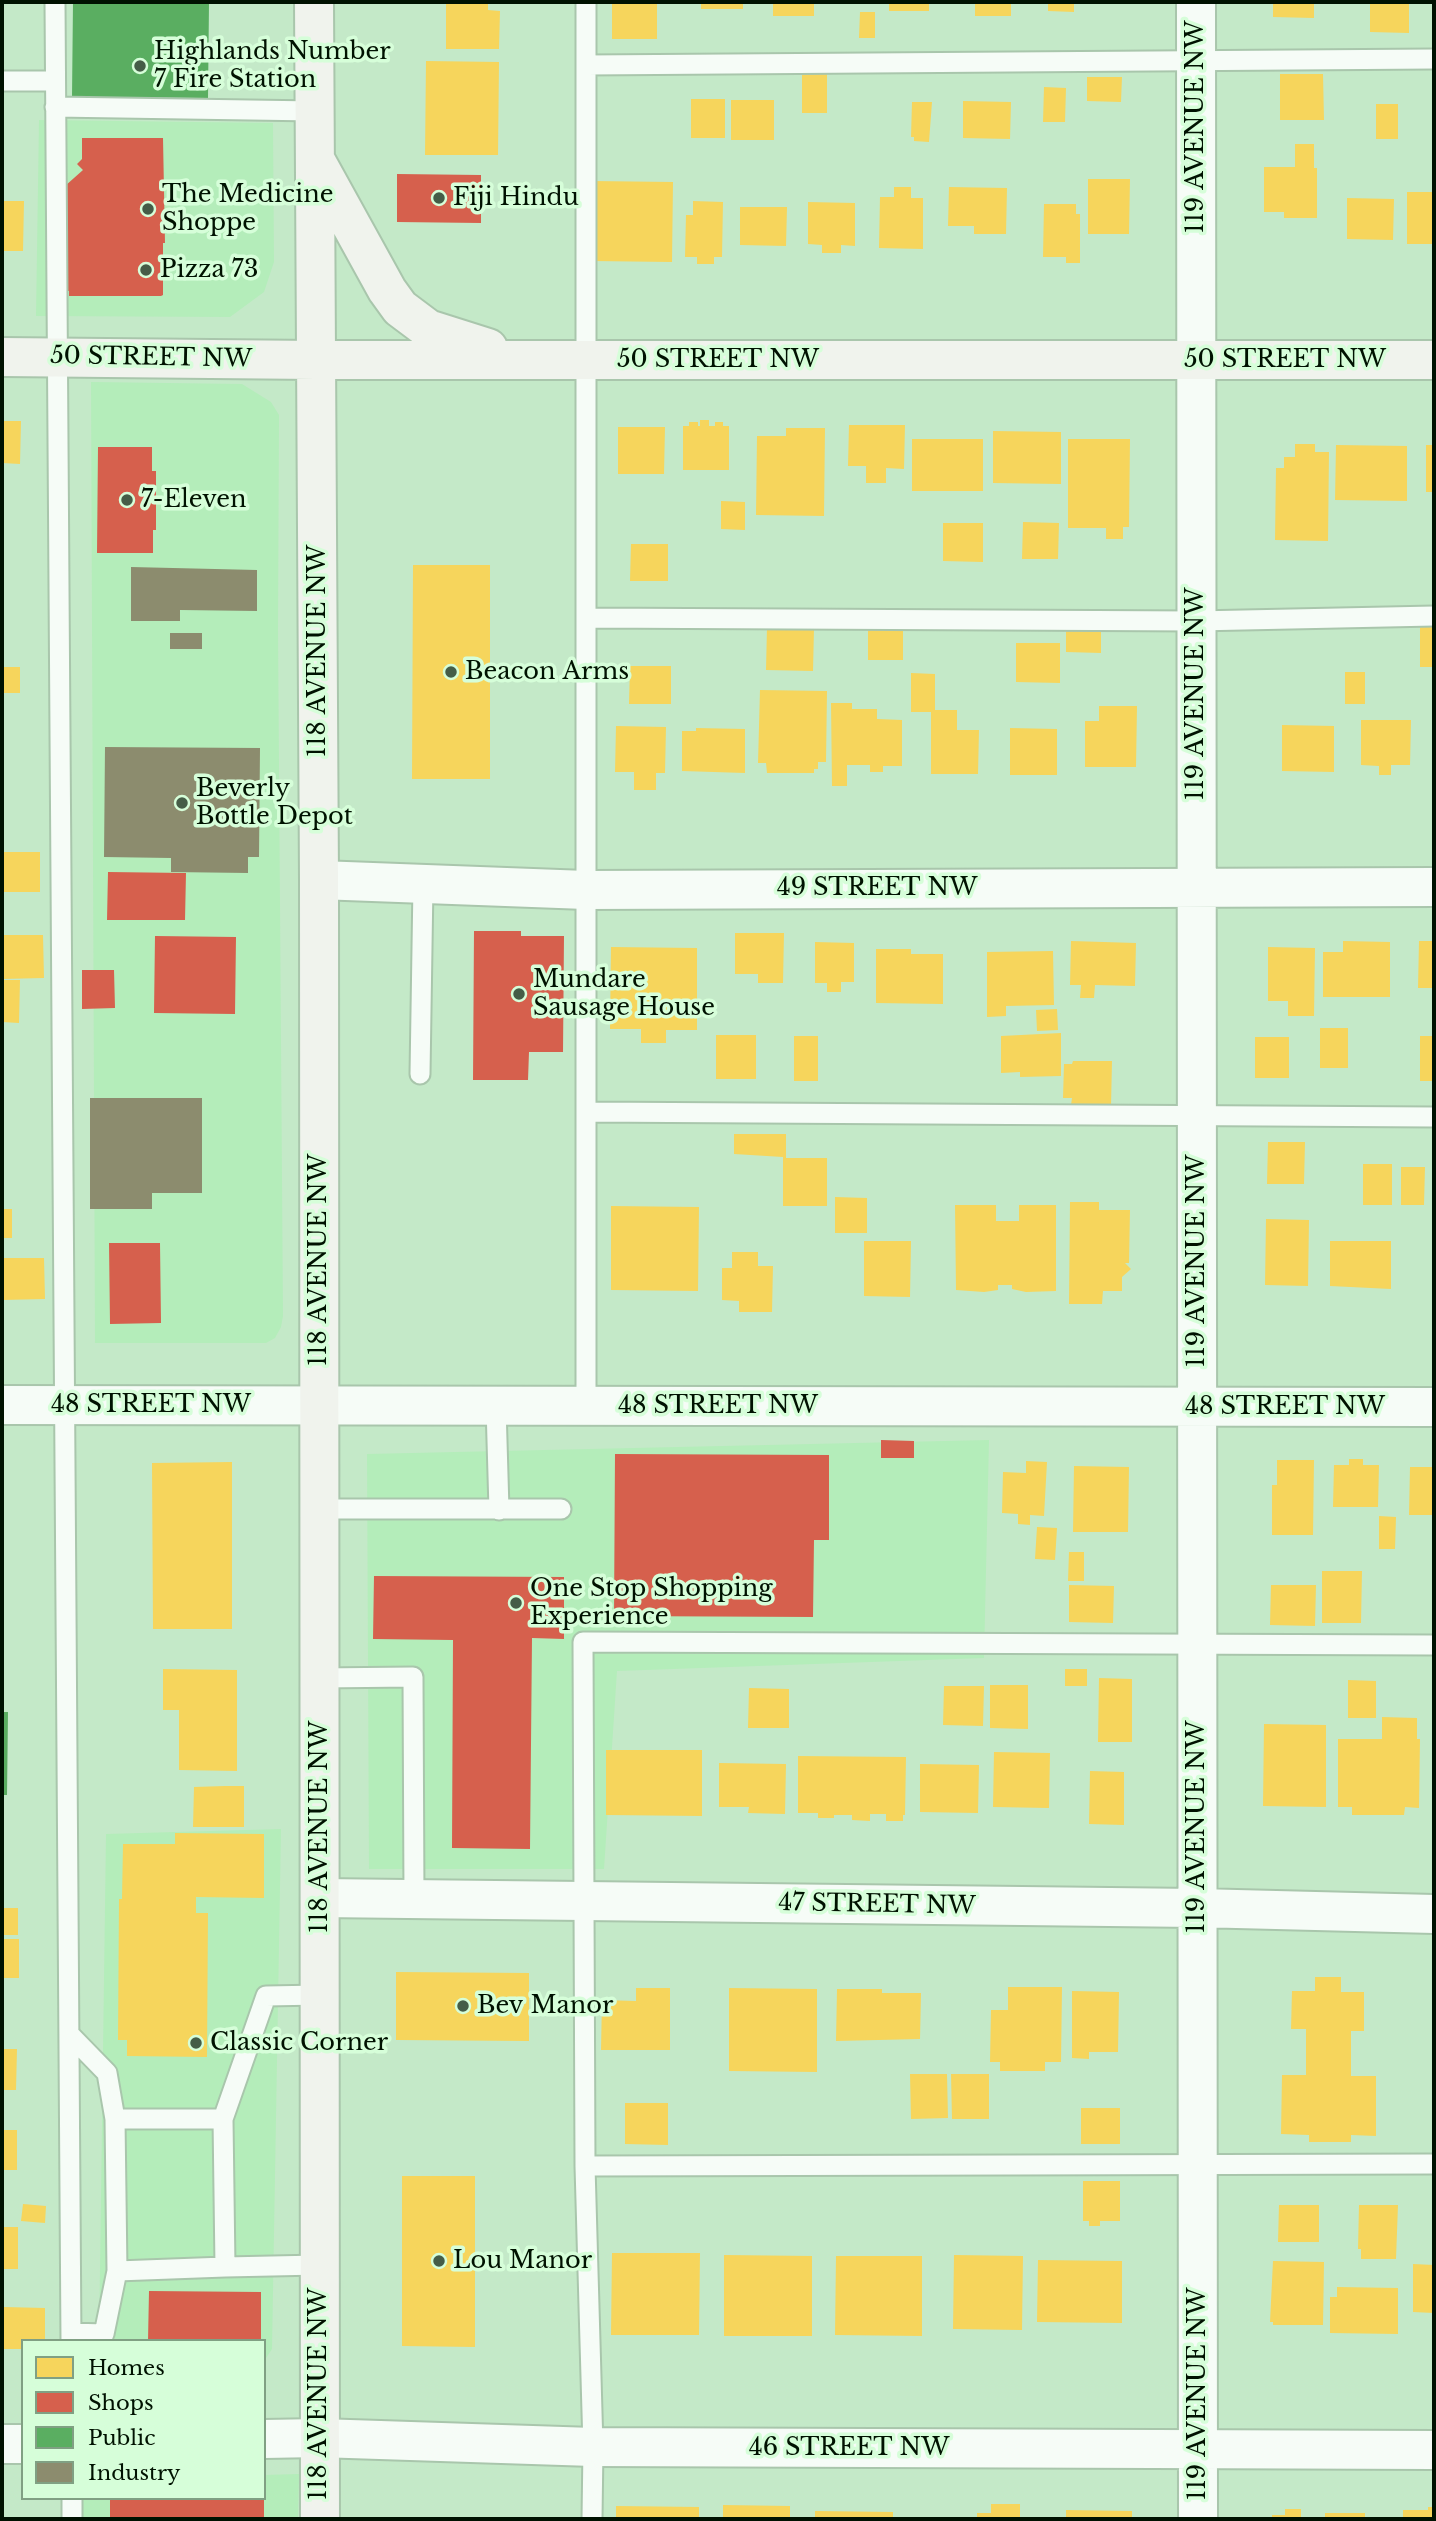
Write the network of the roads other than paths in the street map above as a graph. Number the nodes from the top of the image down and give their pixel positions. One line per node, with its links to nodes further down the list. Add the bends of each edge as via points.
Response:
1 (55, 2): 9 (lane)
2 (314, 2): 11 (main road, 118 AVENUE NW)
3 (586, 2): 7 (lane)
4 (1196, 2): 5 (street, 119 AVENUE NW)
5 (1196, 59): 6 (lane); 7 (lane); 18 (street, 119 AVENUE NW)
6 (1434, 59)
7 (586, 65): 16 (lane)
8 (2, 81): 9 (lane)
9 (55, 81): 10 (lane)
10 (55, 107): 11 (lane); 13 (lane)
11 (315, 111): 12 (main road, 118 AVENUE NW)
12 (315, 159): 15 (main road, via 400,308 428,329); 17 (main road, 118 AVENUE NW)
13 (56, 356): 14 (main road, 50 STREET NW); 17 (main road, 50 STREET NW); 33 (lane)
14 (2, 357)
15 (520, 359): 16 (main road, 50 STREET NW); 17 (main road, 50 STREET NW)
16 (586, 359): 18 (main road, 50 STREET NW); 21 (lane)
17 (316, 360): 23 (main road, 118 AVENUE NW)
18 (1196, 360): 19 (main road, 50 STREET NW); 22 (street, 119 AVENUE NW)
19 (1434, 360)
20 (1434, 616): 22 (lane)
21 (586, 618): 22 (lane); 27 (lane)
22 (1196, 621): 25 (street, 119 AVENUE NW)
23 (319, 880): 24 (street, 49 STREET NW); 34 (main road, 118 AVENUE NW)
24 (423, 884): 27 (street, 49 STREET NW); 28 (lane)
25 (1196, 886): 26 (street, 49 STREET NW); 27 (street, 49 STREET NW); 30 (street, 119 AVENUE NW)
26 (1434, 887)
27 (586, 890): 29 (lane)
28 (420, 1074)
29 (586, 1112): 30 (lane); 36 (lane)
30 (1197, 1116): 31 (lane); 37 (street, 119 AVENUE NW)
31 (1434, 1117)
32 (2, 1405): 33 (street, 48 STREET NW)
33 (65, 1405): 34 (street, 48 STREET NW); 51 (lane)
34 (319, 1405): 35 (street, 48 STREET NW); 39 (main road, 118 AVENUE NW)
35 (496, 1406): 36 (street, 48 STREET NW); 41 (lane)
36 (586, 1406): 37 (street, 48 STREET NW)
37 (1197, 1407): 38 (street, 48 STREET NW); 42 (street, 119 AVENUE NW)
38 (1434, 1407)
39 (319, 1509): 41 (lane); 44 (main road, 118 AVENUE NW)
40 (561, 1509): 41 (lane)
41 (499, 1510)
42 (1197, 1645): 43 (lane); 47 (lane, via 583,1642); 48 (street, 119 AVENUE NW)
43 (1434, 1645)
44 (319, 1678): 45 (main road, 118 AVENUE NW); 46 (lane, via 413,1677)
45 (320, 1898): 46 (street, 47 STREET NW); 50 (main road, 118 AVENUE NW)
46 (414, 1900): 47 (street, 47 STREET NW)
47 (583, 1902): 48 (street, 47 STREET NW); 56 (lane)
48 (1197, 1908): 49 (street, 47 STREET NW); 54 (street, 119 AVENUE NW)
49 (1434, 1914)
50 (320, 1995): 53 (lane, via 266,1996); 57 (main road, 118 AVENUE NW)
51 (70, 2035): 52 (lane, via 107,2073); 60 (lane)
52 (115, 2119): 53 (lane); 59 (lane)
53 (223, 2119): 58 (lane)
54 (1198, 2164): 55 (lane); 56 (lane); 66 (street, 119 AVENUE NW)
55 (1434, 2164)
56 (585, 2166): 65 (lane)
57 (319, 2265): 58 (lane); 61 (main road, 118 AVENUE NW)
58 (225, 2267): 59 (lane)
59 (117, 2271): 60 (lane, via 104,2334)
60 (71, 2337)
61 (319, 2438): 62 (street, 46 STREET NW); 65 (street, 46 STREET NW); 70 (main road, 118 AVENUE NW)
62 (266, 2439)
63 (2, 2444): 64 (street)
64 (21, 2444)
65 (593, 2447): 66 (street, 46 STREET NW); 71 (lane)
66 (1198, 2449): 67 (street, 46 STREET NW); 72 (street, 119 AVENUE NW)
67 (1434, 2451)
68 (72, 2500): 69 (lane)
69 (72, 2519)
70 (320, 2519)
71 (592, 2519)
72 (1198, 2519)

